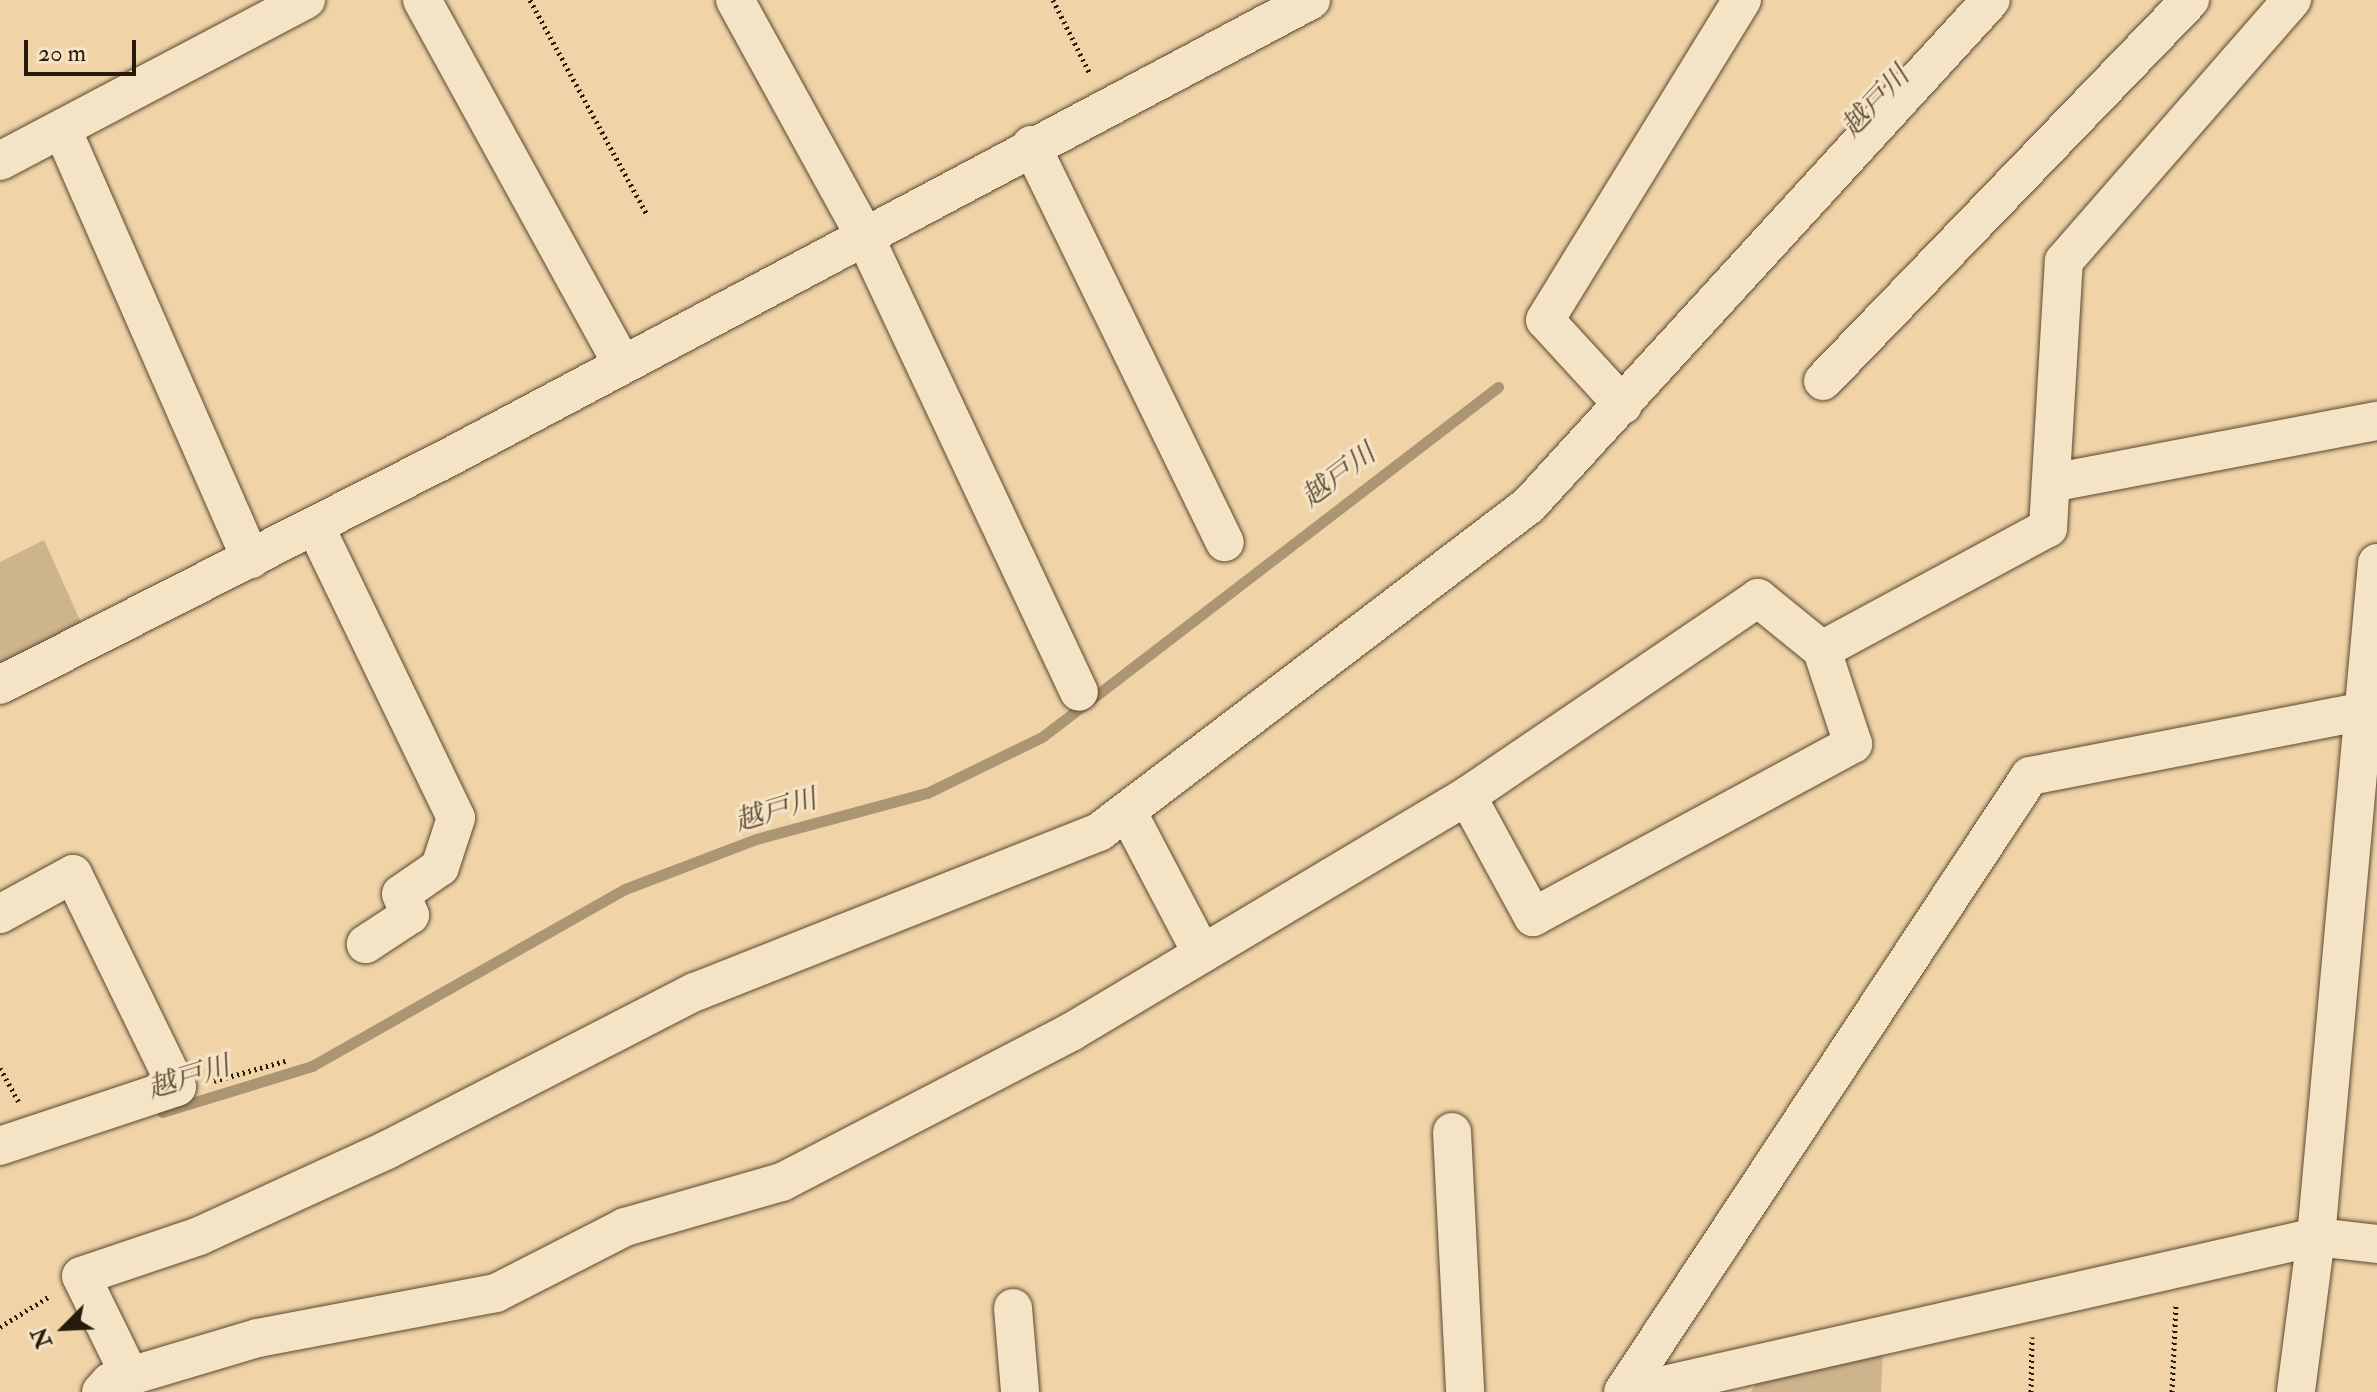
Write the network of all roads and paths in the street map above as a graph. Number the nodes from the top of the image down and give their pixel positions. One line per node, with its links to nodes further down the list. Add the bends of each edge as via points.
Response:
1 (422, 0): 17 (street)
2 (530, 0): 15 (path)
3 (735, 0): 16 (street)
4 (1053, 0): 11 (path)
5 (1742, 0): 19 (street, via 1545,320)
6 (1991, 0): 19 (street)
7 (2190, 0): 18 (street)
8 (2292, 0): 21 (street, via 2064,261)
9 (299, 2): 12 (street)
10 (1288, 5): 11 (street)
11 (1106, 106): 13 (street)
12 (62, 129): 14 (street); 24 (street)
13 (1031, 145): 16 (street); 23 (street)
14 (0, 161)
15 (648, 216)
16 (863, 233): 17 (street); 28 (street)
17 (622, 364): 22 (street)
18 (1823, 381)
19 (1623, 405): 31 (street, via 1529,505)
20 (2377, 421): 21 (street)
21 (2051, 483): 26 (street, via 2048,528)
22 (315, 526): 24 (street); 34 (street, via 456,818 440,867 401,894 410,915)
23 (1225, 542)
24 (251, 559): 27 (street)
25 (2377, 563): 29 (street)
26 (1822, 650): 30 (street, via 1758,598); 30 (street, via 1853,744 1533,917)
27 (0, 685)
28 (1079, 692)
29 (2365, 711): 32 (street); 51 (street, via 2030,776)
30 (1467, 796): 35 (street)
31 (1127, 811): 35 (street); 43 (street, via 1099,832 695,992 387,1150 199,1236)
32 (2365, 875): 40 (street)
33 (0, 914): 37 (street, via 73,874)
34 (366, 944)
35 (1202, 954): 48 (street, via 1071,1032 782,1182 625,1227 496,1293 258,1338)
36 (288, 1060): 37 (path)
37 (177, 1087): 39 (street)
38 (1452, 1132): 50 (street)
39 (0, 1146)
40 (2316, 1237): 41 (street); 42 (street); 55 (street)
41 (2377, 1244)
42 (2178, 1267): 44 (street); 54 (path)
43 (81, 1276): 46 (path); 48 (street)
44 (2033, 1298): 47 (street); 53 (path)
45 (1013, 1308): 49 (street)
46 (0, 1327)
47 (1718, 1382): 52 (street)
48 (116, 1384)
49 (1020, 1392)
50 (1465, 1392)
51 (1623, 1392)
52 (1633, 1392)
53 (2031, 1392)
54 (2172, 1392)
55 (2296, 1392)

